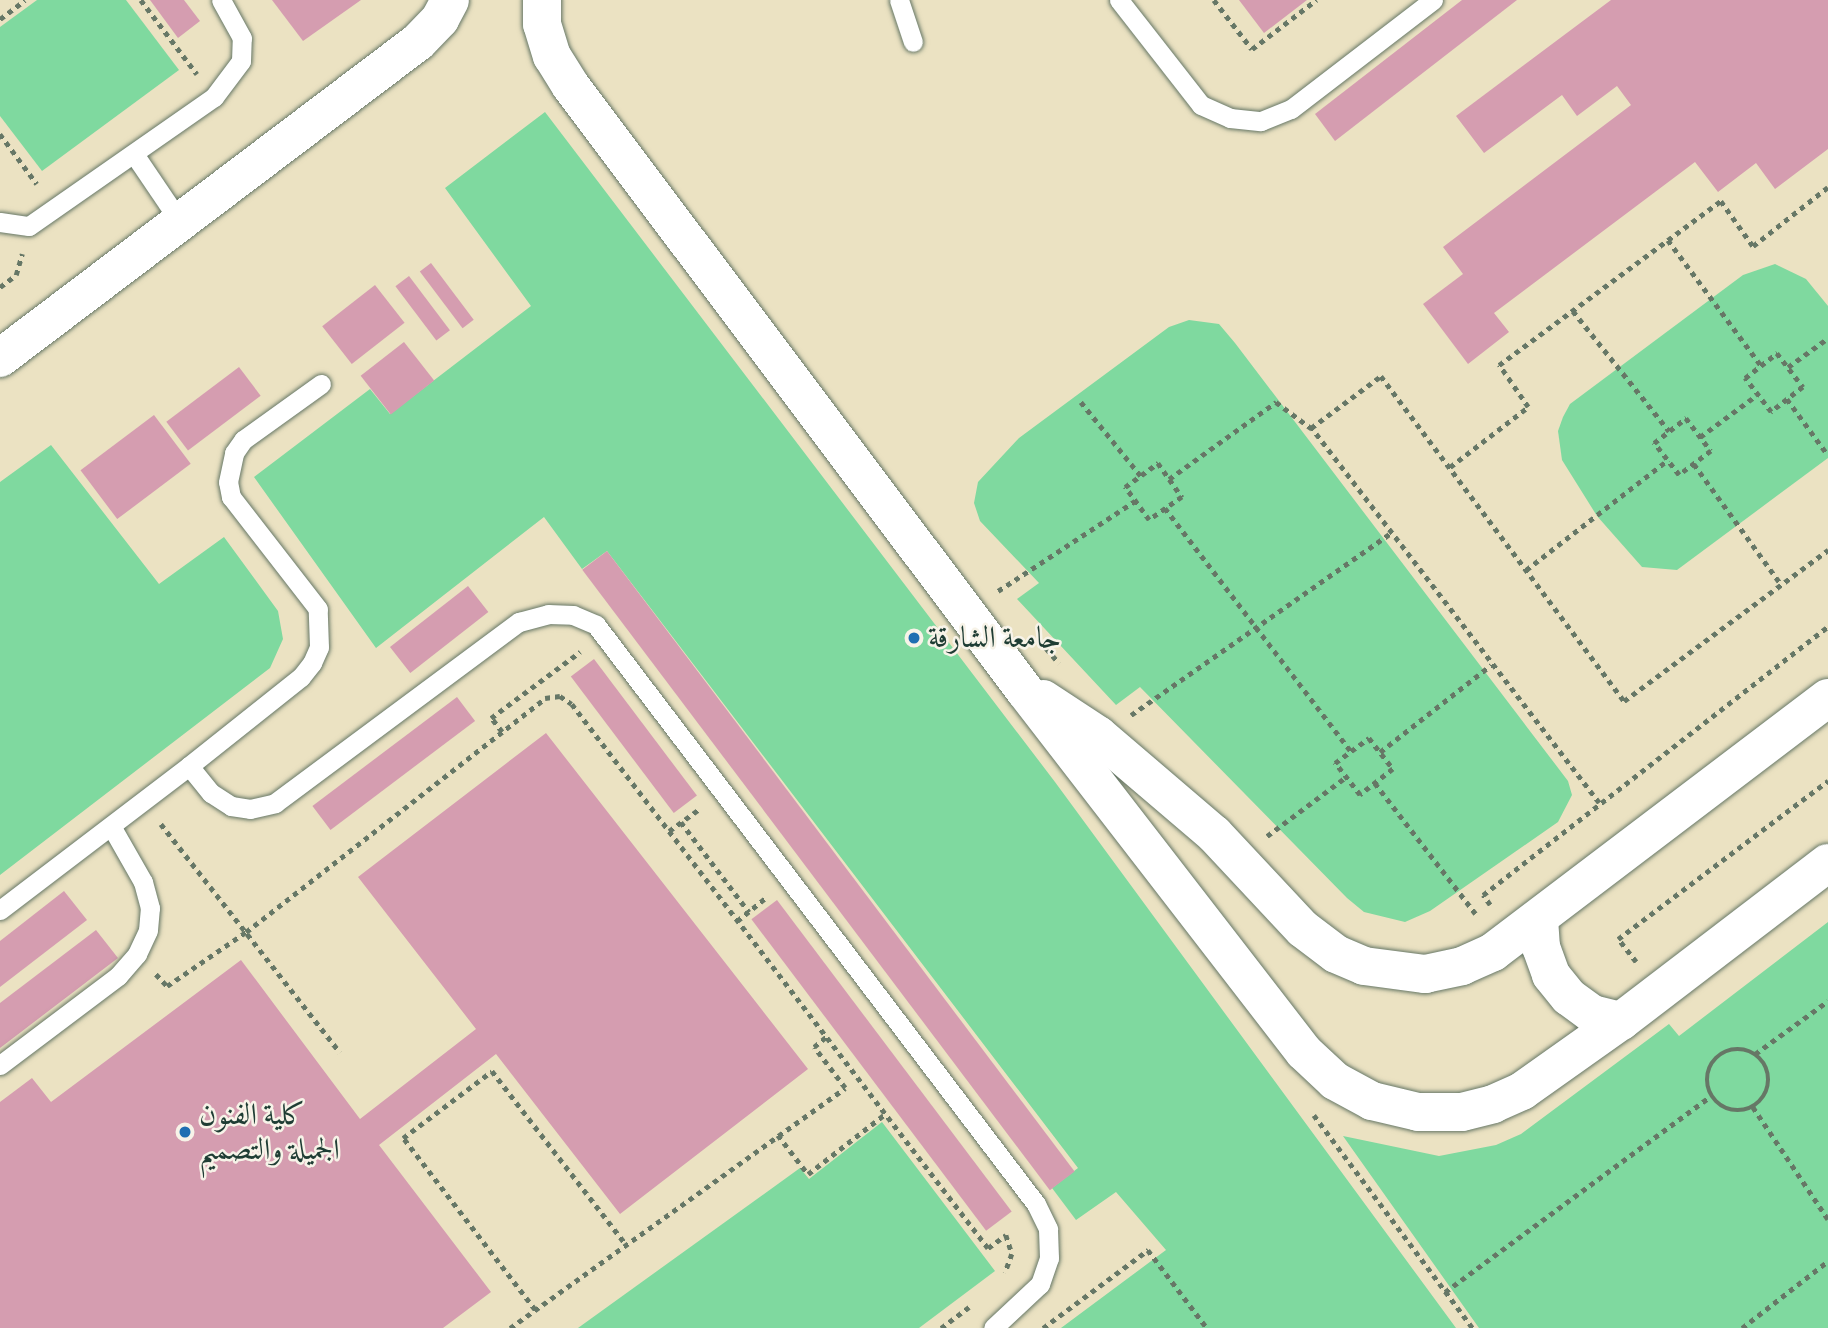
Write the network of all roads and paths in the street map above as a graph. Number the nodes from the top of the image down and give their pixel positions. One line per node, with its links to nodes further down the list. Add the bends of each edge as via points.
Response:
1 (24, 0): 11 (path)
2 (141, 0): 13 (path)
3 (221, 0): 13 (lane, via 242,38 241,61)
4 (450, 0): 19 (street, via 440,19 418,42)
5 (542, 0): 54 (street, via 542,24 552,56 570,85)
6 (899, 0): 12 (lane)
7 (1119, 0): 10 (lane, via 1201,106 1261,121 1292,109)
8 (1214, 0): 9 (path, via 1252,49)
9 (1316, 0)
10 (1433, 0)
11 (0, 19)
12 (914, 42)
13 (214, 97): 15 (lane)
14 (0, 134): 17 (path)
15 (134, 154): 17 (lane); 19 (lane)
16 (1828, 187): 21 (path, via 1753,246 1721,201)
17 (56, 210): 20 (lane)
18 (0, 222): 20 (lane)
19 (180, 222): 25 (street)
20 (29, 226): 22 (path, via 16,275)
21 (1668, 240): 23 (path); 26 (path)
22 (0, 287)
23 (1573, 311): 33 (path); 38 (path, via 1499,365 1528,407)
24 (1828, 338): 27 (path)
25 (0, 358)
26 (1761, 365): 27 (path, via 1777,353); 29 (path, via 1745,378)
27 (1788, 367): 30 (path, via 1803,387)
28 (321, 384): 62 (lane, via 243,440 234,453 228,482 231,497 318,609 318,647 301,677)
29 (1757, 394): 30 (path, via 1771,412); 34 (path)
30 (1787, 399): 35 (path)
31 (1082, 402): 39 (path)
32 (1311, 428): 38 (path, via 1381,376); 40 (path, via 1276,402); 43 (path)
33 (1669, 431): 34 (path, via 1686,418); 36 (path, via 1654,443)
34 (1700, 437): 37 (path, via 1711,451)
35 (1828, 454)
36 (1668, 460): 37 (path, via 1679,475); 45 (path)
37 (1693, 464): 46 (path)
38 (1450, 467): 45 (path)
39 (1141, 476): 40 (path, via 1158,463); 41 (path, via 1125,487)
40 (1169, 478): 42 (path, via 1182,496)
41 (1135, 501): 42 (path, via 1149,520); 47 (path, via 995,593)
42 (1165, 508): 49 (path)
43 (1391, 533): 49 (path); 53 (path)
44 (1828, 550): 46 (path)
45 (1526, 570): 46 (path, via 1624,701)
46 (1781, 584)
47 (1004, 603)
48 (1828, 626): 68 (path)
49 (1256, 628): 56 (path); 60 (path)
50 (604, 634): 59 (path, via 491,719); 62 (lane, via 573,615 548,614 519,622 275,803 250,810 231,806 211,793); 66 (lane)
51 (1042, 644): 52 (path)
52 (1060, 664)
53 (1491, 666): 61 (path); 68 (path)
54 (1025, 691): 79 (street, via 1098,735 1228,847 1303,929 1346,958 1395,973 1425,974 1462,966 1493,952); 85 (street, via 1304,1052 1335,1081 1372,1101 1406,1110 1462,1112 1522,1091)
55 (1828, 698): 79 (street)
56 (1130, 715): 57 (path); 58 (path)
57 (1123, 720)
58 (1140, 725)
59 (502, 732): 71 (path, via 545,698 567,699); 81 (path)
60 (1351, 751): 61 (path, via 1369,738); 63 (path, via 1335,763)
61 (1380, 751): 65 (path, via 1393,769)
62 (189, 766): 67 (lane)
63 (1346, 777): 65 (path, via 1360,795); 72 (path)
64 (1828, 781): 82 (path)
65 (1375, 783): 77 (path)
66 (723, 790): 69 (path); 74 (lane)
67 (143, 801): 70 (lane); 81 (path)
68 (1599, 803): 77 (path, via 1483,895 1490,905)
69 (681, 822): 71 (path); 76 (path)
70 (111, 826): 75 (lane); 83 (lane, via 143,882 150,908 148,930)
71 (669, 831): 80 (path)
72 (1258, 843)
73 (1828, 863): 85 (street)
74 (790, 878): 76 (path); 104 (lane, via 1036,1204 1048,1229 1049,1258 1043,1276 1021,1306)
75 (0, 910)
76 (749, 912): 80 (path)
77 (1476, 914): 78 (path)
78 (1469, 918)
79 (1539, 919): 85 (street, via 1541,947 1563,990 1592,1014)
80 (737, 921): 86 (path)
81 (246, 932): 83 (path, via 167,986); 87 (path)
82 (1618, 939)
83 (137, 954): 89 (lane, via 118,976)
84 (1828, 1001): 88 (path)
85 (1621, 1021)
86 (826, 1037): 93 (path); 94 (path, via 814,1047 845,1088)
87 (340, 1052)
88 (1755, 1054): 90 (path, via 1735,1049 1716,1058 1707,1075); 91 (path, via 1769,1081 1767,1092)
89 (0, 1065)
90 (1711, 1096): 91 (path, via 1729,1110); 99 (path)
91 (1753, 1108): 95 (path)
92 (1312, 1113): 99 (path)
93 (886, 1114): 94 (path, via 808,1174); 98 (path, via 988,1248 1006,1236 1011,1262)
94 (778, 1135): 96 (path)
95 (1828, 1219)
96 (625, 1243): 101 (path); 101 (path, via 492,1071 403,1138)
97 (1828, 1261): 108 (path)
98 (1001, 1281)
99 (1446, 1292): 107 (path)
100 (971, 1306): 103 (path)
101 (535, 1310): 102 (path)
102 (510, 1328)
103 (942, 1328)
104 (992, 1328)
105 (1043, 1328): 106 (path, via 1148,1250)
106 (1207, 1328)
107 (1473, 1328)
108 (1742, 1328)

